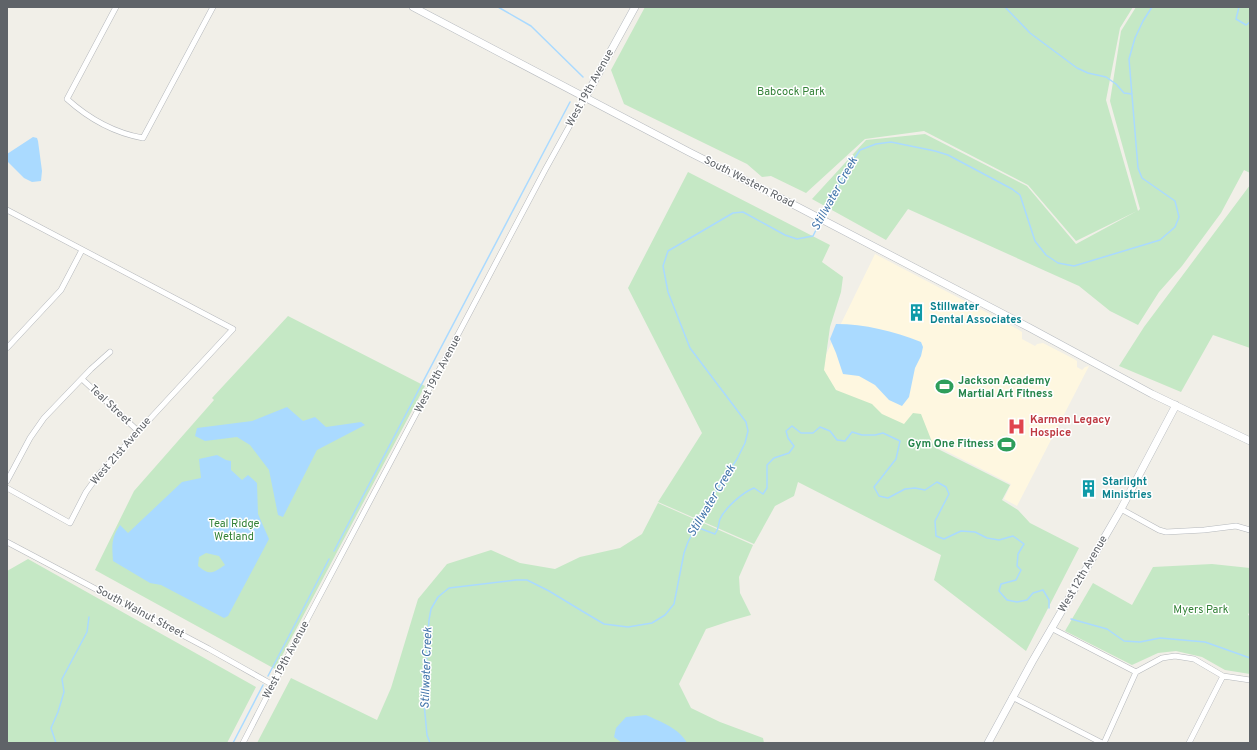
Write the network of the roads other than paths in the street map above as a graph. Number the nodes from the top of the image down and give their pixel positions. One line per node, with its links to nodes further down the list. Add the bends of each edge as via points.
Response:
1 (116, 7): 2 (street, via 67,98 77,108 104,125 129,136 143,138)
2 (213, 7)
3 (413, 7): 5 (main road, South Western Road)
4 (635, 7): 5 (main road, West 19th Avenue)
5 (585, 98): 11 (main road, South Western Road); 23 (street, West 19th Avenue)
6 (7, 210): 7 (street)
7 (82, 250): 8 (street, via 61,290); 12 (street, West 21st Avenue, via 233,328)
8 (7, 348)
9 (110, 352): 10 (street)
10 (82, 379): 12 (street, Teal Street); 14 (street, via 44,418)
11 (1176, 405): 13 (main road); 16 (main road, West 12th Avenue)
12 (138, 431): 15 (street, West 21st Avenue, via 99,474 86,492 70,523)
13 (1250, 441)
14 (7, 481)
15 (7, 488)
16 (1121, 509): 17 (street, via 1166,532 1236,526); 19 (main road, West 12th Avenue)
17 (1250, 530)
18 (7, 542): 23 (street, South Walnut Street)
19 (1052, 628): 20 (street); 24 (main road, West 12th Avenue)
20 (1136, 672): 21 (street, via 1162,658 1175,656 1194,660); 27 (street)
21 (1223, 676): 22 (street); 28 (street)
22 (1250, 680)
23 (273, 684): 25 (street, West 19th Avenue)
24 (1012, 697): 26 (main road, West 12th Avenue); 27 (street)
25 (243, 743)
26 (988, 743)
27 (1103, 743)
28 (1189, 743)

